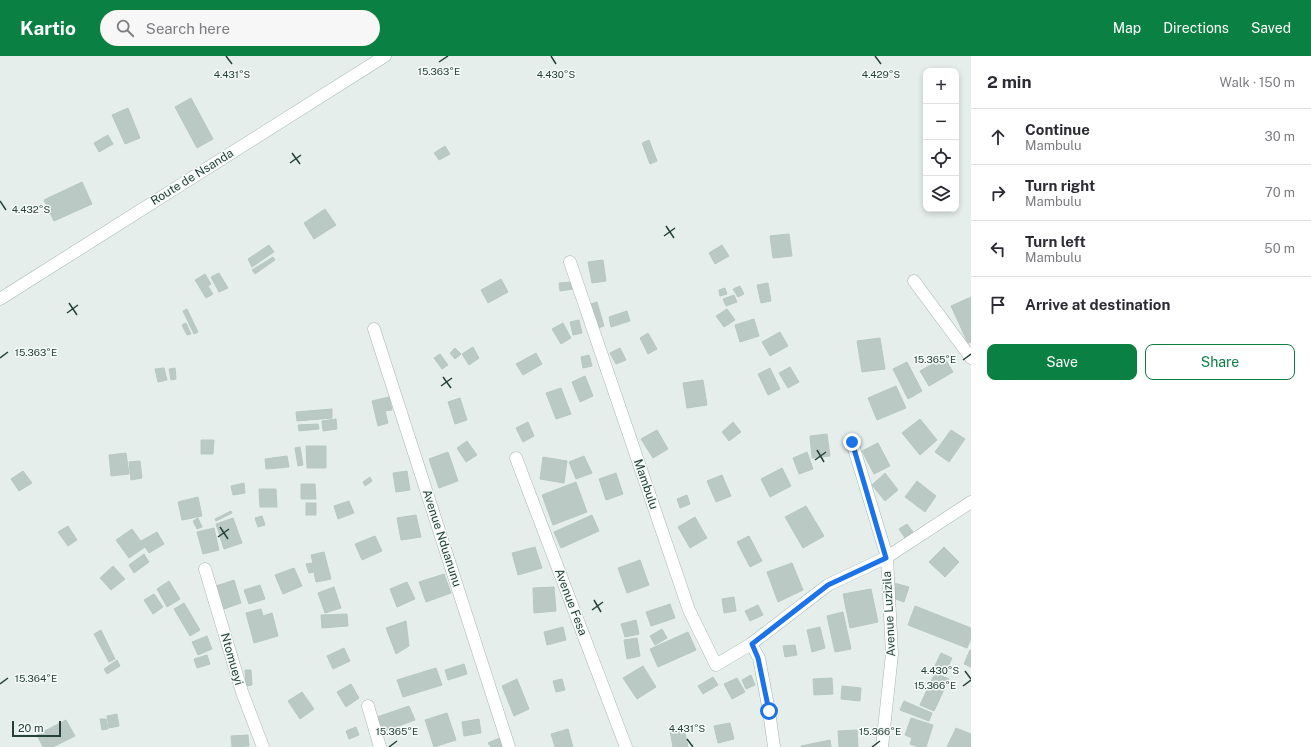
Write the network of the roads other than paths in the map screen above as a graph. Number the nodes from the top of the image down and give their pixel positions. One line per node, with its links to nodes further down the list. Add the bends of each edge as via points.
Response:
1 (385, 56): 4 (street, Route de Nsanda)
2 (570, 262): 12 (street, Mambulu, via 689,610 716,665)
3 (914, 281): 6 (street)
4 (0, 299)
5 (374, 329): 16 (street, Avenue Nduanunu)
6 (971, 358)
7 (852, 442): 10 (street)
8 (516, 458): 17 (street, Avenue Fesa)
9 (971, 502): 10 (street, Avenue Luzizila)
10 (886, 558): 12 (street, Mambulu, via 828,585); 19 (street, Avenue Luzizila, via 892,654)
11 (205, 569): 14 (street, Ntomueyi, via 242,692)
12 (752, 644): 18 (street, via 758,658)
13 (368, 706): 15 (street)
14 (262, 747)
15 (380, 747)
16 (509, 747)
17 (626, 747)
18 (774, 747)
19 (882, 747)

